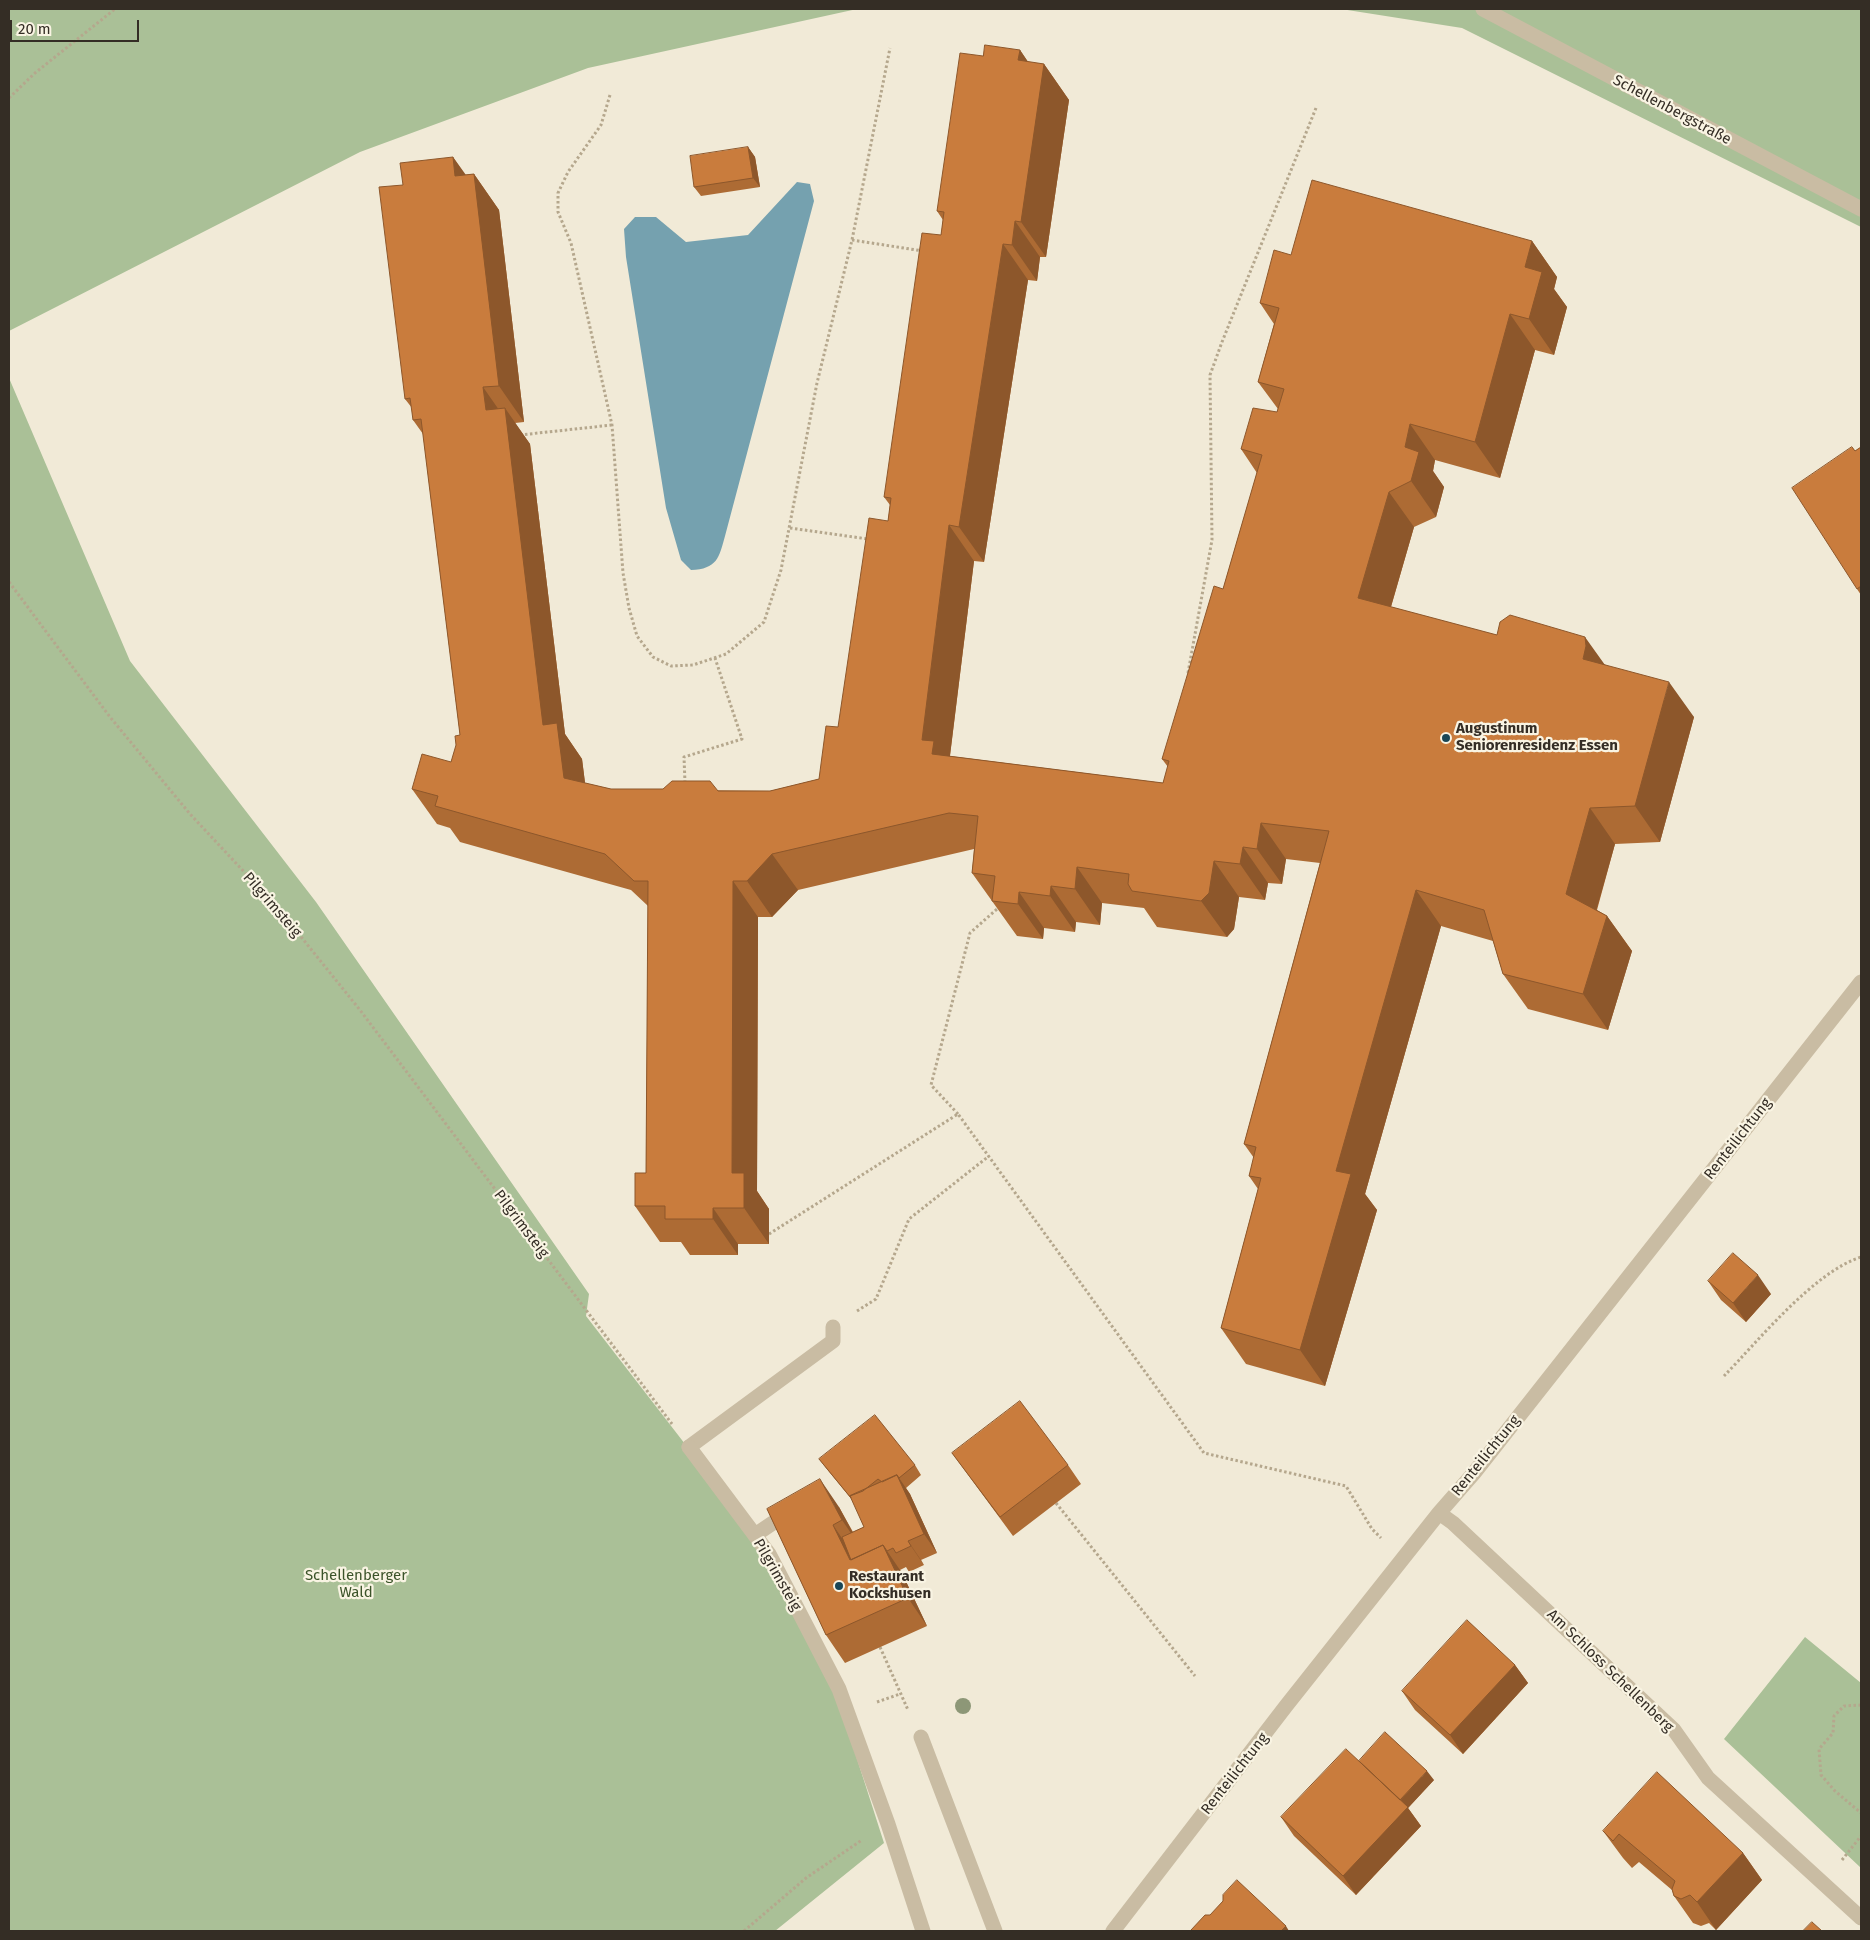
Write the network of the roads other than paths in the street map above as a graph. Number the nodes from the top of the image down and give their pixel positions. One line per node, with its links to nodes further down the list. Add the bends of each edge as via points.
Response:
1 (1484, 9): 2 (street, Schellenbergstraße)
2 (1861, 209)
3 (1861, 982): 6 (street, Renteilichtung, via 1474,1474)
4 (833, 1327): 7 (street, Pilgrimsteig, via 833,1341 689,1447)
5 (803, 1502): 7 (street)
6 (1439, 1513): 9 (street, Am Schloss Schellenberg, via 1674,1730 1708,1778); 12 (street, Renteilichtung)
7 (755, 1535): 10 (street, Pilgrimsteig, via 769,1554 839,1689)
8 (921, 1737): 11 (street)
9 (1861, 1918)
10 (923, 1931)
11 (995, 1931)
12 (1113, 1931)

